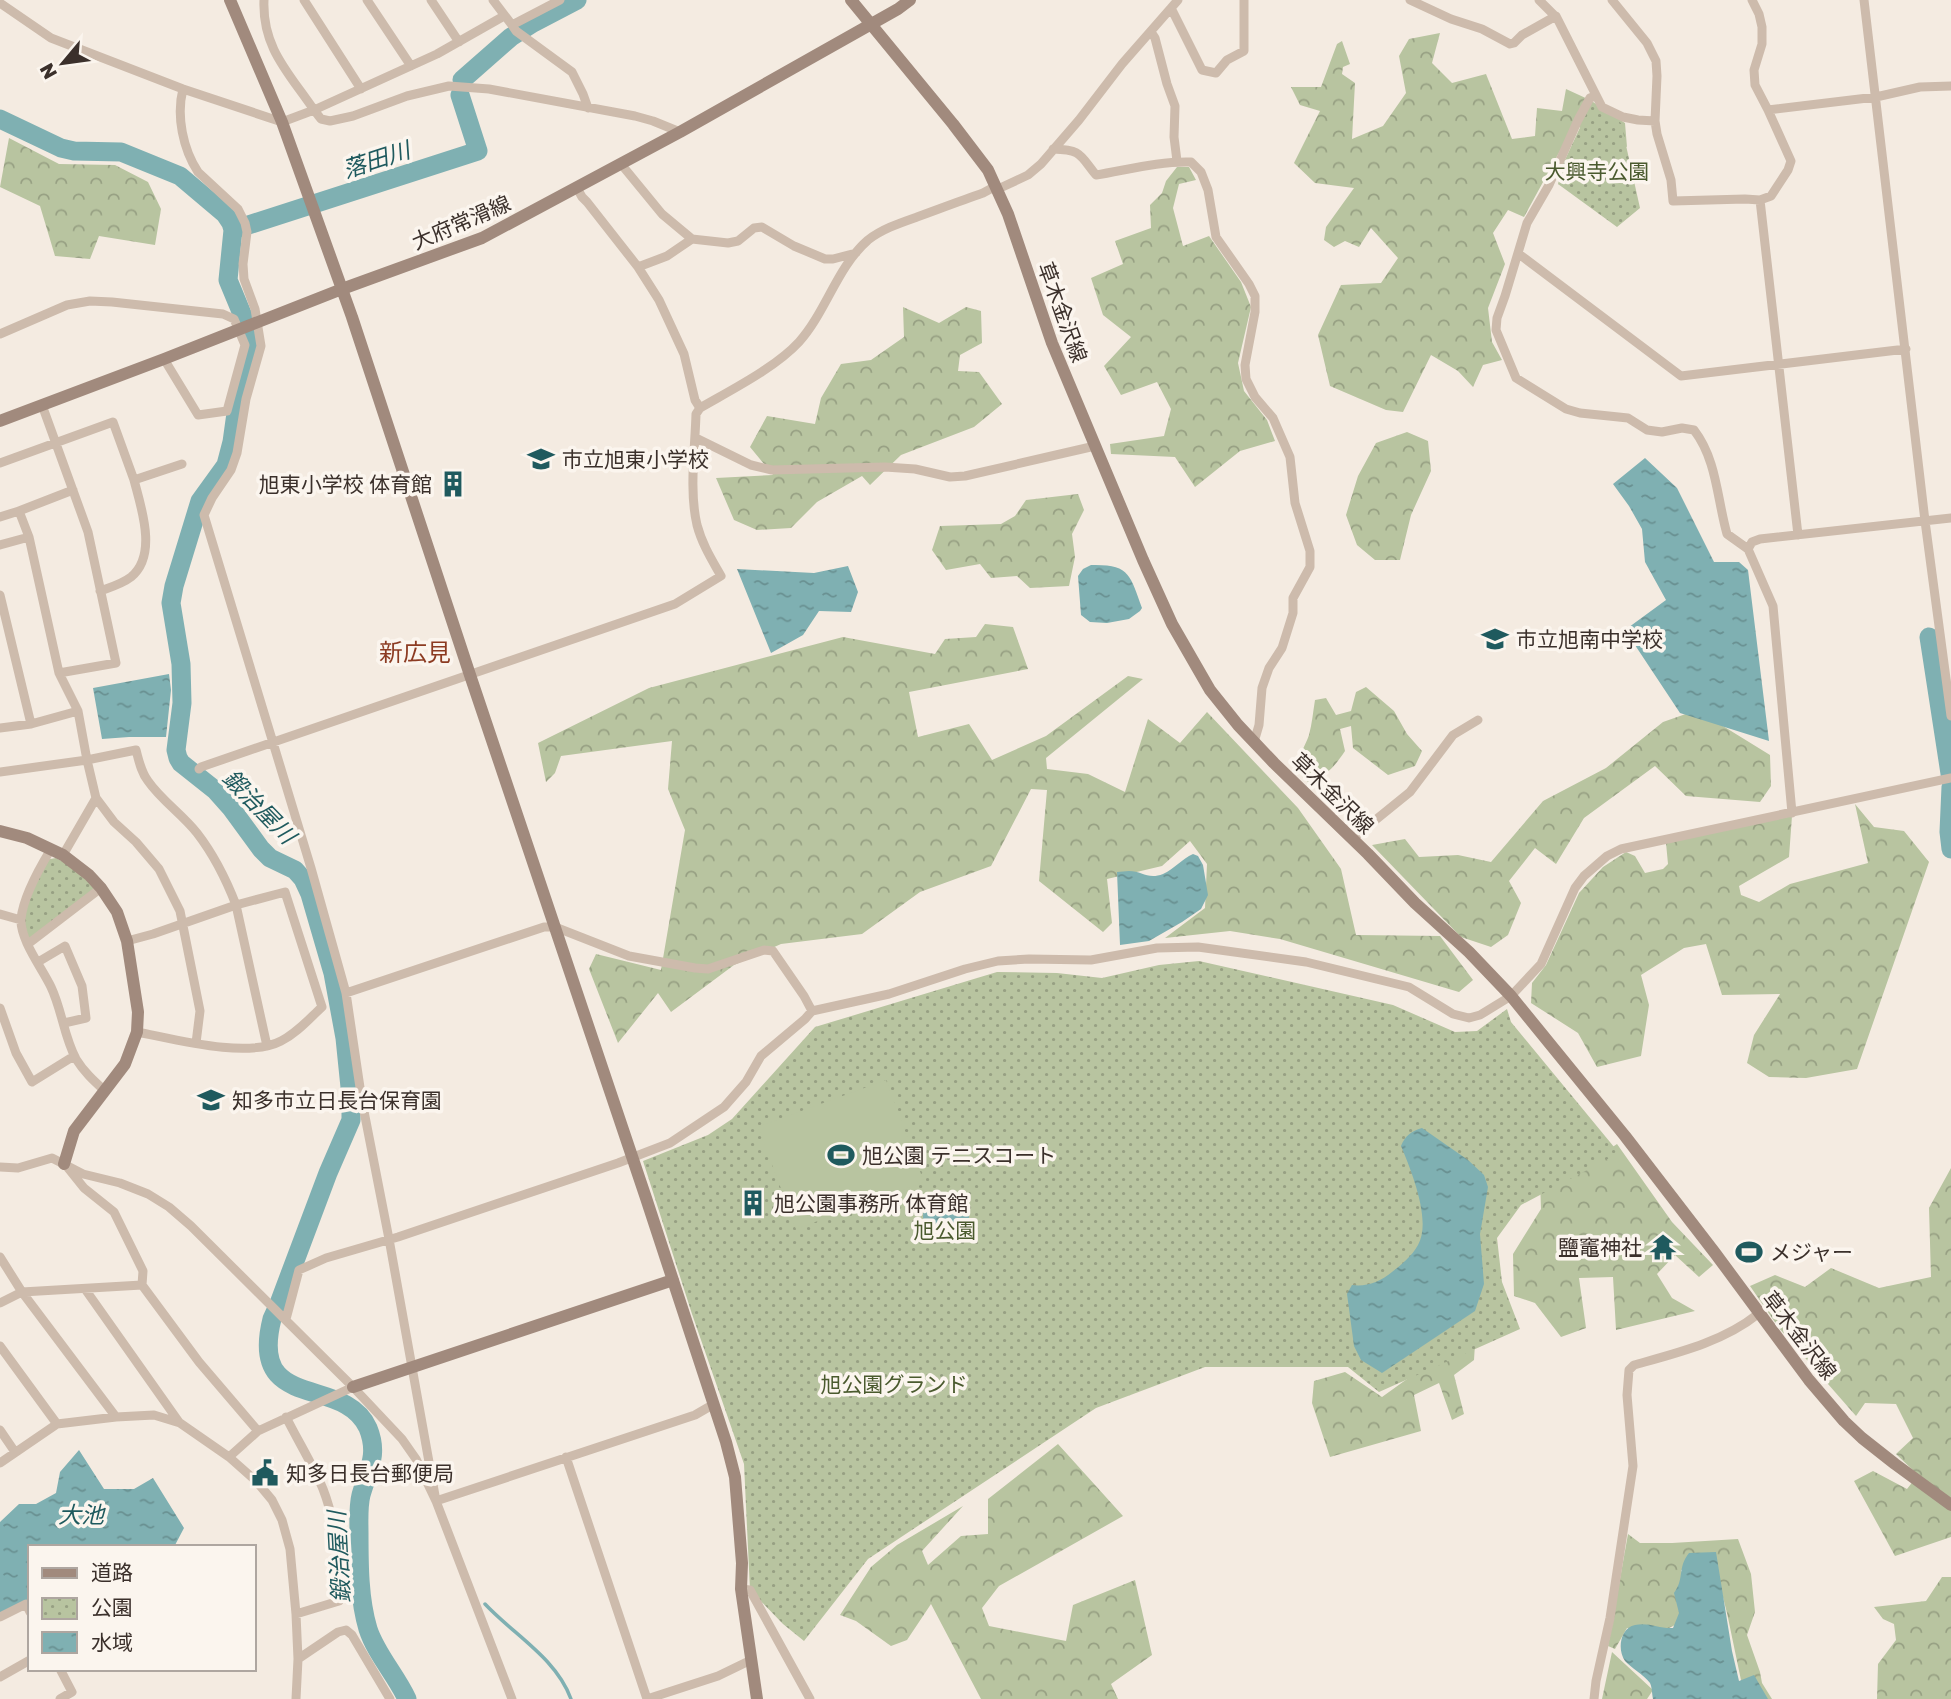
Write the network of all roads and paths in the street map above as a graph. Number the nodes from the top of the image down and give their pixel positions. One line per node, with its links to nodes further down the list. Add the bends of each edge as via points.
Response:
1 (230, 0): 34 (main road)
2 (264, 0): 31 (street, via 271,47)
3 (304, 0): 27 (street)
4 (367, 0): 24 (street)
5 (431, 0): 23 (street)
6 (493, 0): 18 (street)
7 (559, 0): 21 (street)
8 (851, 0): 20 (main road, 草木金沢線)
9 (910, 0): 20 (main road, 大府常滑線)
10 (1244, 0): 17 (street, via 1244,51 1216,73 1202,70)
11 (1410, 0): 19 (street, via 1510,44)
12 (1539, 0): 19 (street)
13 (1612, 0): 33 (street, via 1653,53)
14 (1752, 0): 32 (street, via 1762,27 1755,85)
15 (1864, 0): 29 (street)
16 (0, 3): 26 (street, via 51,38)
17 (1175, 4): 22 (street)
18 (504, 16): 21 (street); 23 (street)
19 (1556, 16): 28 (street)
20 (871, 24): 35 (main road, 大府常滑線); 40 (main road, 草木金沢線, via 989,170)
21 (512, 25): 30 (street, via 572,72)
22 (1151, 32): 36 (street); 37 (street, via 1174,100)
23 (459, 42): 24 (street)
24 (411, 65): 27 (street)
25 (1951, 86): 29 (street, via 1920,87)
26 (183, 89): 34 (street); 47 (street, via 181,119 194,166 238,209 245,223 244,279 255,309)
27 (361, 89): 31 (street)
28 (1595, 96): 33 (street, via 1612,113); 44 (street, via 1578,120 1533,211)
29 (1876, 97): 32 (street); 49 (street)
30 (588, 108): 31 (street, via 449,86 330,121); 35 (street, via 653,121)
31 (314, 110): 34 (street)
32 (1769, 110): 41 (street, via 1791,161 1771,195)
33 (1655, 121): 41 (street, via 1672,201)
34 (282, 122): 46 (main road)
35 (680, 132): 38 (main road, 大府常滑線)
36 (1053, 149): 37 (street, via 1077,152 1096,175); 40 (street, via 1028,175)
37 (1177, 161): 80 (street, via 1191,162 1201,172 1216,237 1255,296 1246,379 1273,418 1290,457 1297,513 1310,551 1310,567 1293,598 1282,648 1266,676)
38 (621, 164): 39 (main road, 大府常滑線); 42 (street, via 662,214)
39 (577, 188): 45 (street); 46 (main road, 大府常滑線, via 482,238)
40 (997, 188): 43 (street, via 890,227); 57 (main road, 草木金沢線, via 1052,344)
41 (1760, 200): 51 (street)
42 (692, 239): 43 (street, via 728,243 762,226 825,259); 45 (street, via 667,256)
43 (856, 253): 53 (street, via 798,342 778,360)
44 (1518, 254): 51 (street, via 1681,376); 69 (street, via 1496,330 1516,378 1580,414 1628,418 1647,430 1694,430 1709,453 1727,534)
45 (638, 267): 53 (street, via 684,354)
46 (342, 289): 47 (main road, 大府常滑線); 73 (main road)
47 (248, 326): 48 (street, via 223,313 90,301 67,305); 50 (main road, 大府常滑線); 50 (street, via 227,411 198,415); 79 (street, via 261,346 237,453 204,515)
48 (0, 334)
49 (1906, 349): 51 (street); 65 (street)
50 (164, 359): 52 (main road, 大府常滑線)
51 (1779, 364): 66 (street)
52 (42, 405): 54 (main road, 大府常滑線); 56 (street)
53 (700, 408): 55 (street)
54 (0, 421)
55 (696, 438): 57 (street, via 751,465 772,470 885,467 950,477); 73 (street, via 693,504 702,539 721,576 675,604)
56 (55, 442): 58 (street); 60 (street, via 113,422); 61 (street)
57 (1095, 446): 80 (main road, 草木金沢線, via 1172,625 1210,690)
58 (0, 463)
59 (182, 464): 60 (street)
60 (134, 480): 70 (street, via 145,551 135,574)
61 (73, 490): 62 (street); 70 (street, via 88,532)
62 (19, 511): 63 (street); 67 (street)
63 (0, 517)
64 (1951, 518): 65 (street)
65 (1925, 521): 66 (street); 75 (street)
66 (1798, 535): 69 (street, via 1760,539)
67 (29, 537): 68 (street); 72 (street)
68 (0, 545)
69 (1748, 549): 86 (street, via 1773,606)
70 (100, 591): 72 (street, via 116,663)
71 (0, 595): 77 (street)
72 (59, 673): 74 (street)
73 (470, 675): 79 (street); 96 (main road)
74 (78, 711): 77 (street); 81 (street)
75 (1951, 716)
76 (1478, 720): 88 (street, via 1452,735 1410,792)
77 (31, 724): 78 (street)
78 (0, 728)
79 (272, 742): 82 (street); 100 (street)
80 (1254, 742): 88 (main road, 草木金沢線)
81 (86, 760): 83 (street); 85 (street); 92 (street, via 136,750 147,780 212,854)
82 (199, 769)
83 (0, 772)
84 (1951, 778): 86 (street)
85 (96, 798): 90 (street); 95 (street, via 159,869)
86 (1792, 813): 101 (street, via 1621,849 1608,856 1575,888 1541,964)
87 (0, 831): 89 (main road)
88 (1352, 839): 101 (main road, 草木金沢線)
89 (51, 849): 90 (main road); 94 (street)
90 (63, 855): 91 (main road)
91 (101, 888): 97 (main road, via 117,912); 98 (street)
92 (236, 905): 95 (street); 107 (street); 107 (street, via 285,892 322,1007 298,1030)
93 (0, 914): 94 (street)
94 (21, 920): 98 (street)
95 (182, 922): 97 (street); 106 (street, via 200,1011)
96 (555, 927): 100 (street); 103 (street, via 629,957 695,968 708,969 773,951); 110 (main road)
97 (127, 941): 105 (main road)
98 (28, 944): 99 (street)
99 (38, 962): 104 (street); 104 (street, via 65,946 82,986 86,1018)
100 (346, 993): 113 (street)
101 (1511, 996): 103 (street, via 1469,1017 1453,1014 1409,986 1306,962 1198,947 1157,948 1091,960 999,961 889,995); 120 (main road, 草木金沢線, via 1625,1136)
102 (0, 1008): 108 (street, via 32,1082)
103 (812, 1011): 110 (street, via 761,1056 724,1107 670,1143)
104 (64, 1023): 108 (street)
105 (137, 1032): 106 (street); 109 (main road, via 125,1064)
106 (195, 1043): 107 (street, via 234,1049)
107 (267, 1046)
108 (75, 1056): 109 (street)
109 (105, 1091): 111 (main road, via 74,1131)
110 (632, 1157): 113 (street); 115 (main road)
111 (64, 1164): 112 (street, via 51,1158 18,1168); 116 (street, via 114,1212 143,1271); 121 (street, via 139,1190 169,1207)
112 (0, 1167)
113 (389, 1239): 121 (street, via 299,1270); 123 (street)
114 (0, 1257): 118 (street)
115 (673, 1280): 123 (main road); 125 (main road)
116 (142, 1284): 117 (street); 131 (street, via 198,1362)
117 (85, 1289): 118 (street); 128 (street)
118 (22, 1292): 119 (street); 126 (street)
119 (0, 1303)
120 (1758, 1314): 137 (main road, 草木金沢線, via 1844,1421); 154 (street, via 1707,1343 1629,1370 1633,1466)
121 (286, 1320): 124 (street)
122 (0, 1346): 129 (street)
123 (412, 1367): 124 (main road); 136 (street)
124 (354, 1387): 127 (street); 136 (street, via 402,1439)
125 (714, 1404): 134 (street, via 695,1415); 138 (main road, via 734,1477)
126 (116, 1417): 128 (street, via 154,1415); 129 (street)
127 (286, 1418): 131 (street); 140 (street, via 323,1490 337,1539 339,1567 339,1601)
128 (180, 1423): 133 (street)
129 (57, 1424): 132 (street)
130 (0, 1430): 132 (street)
131 (258, 1431): 133 (street)
132 (15, 1452): 135 (street)
133 (229, 1457): 140 (street, via 272,1500 282,1520 290,1549)
134 (566, 1457): 136 (street); 151 (street)
135 (0, 1463)
136 (436, 1501): 150 (street)
137 (1951, 1505)
138 (741, 1589): 143 (main road); 153 (street, via 750,1590 756,1599)
139 (28, 1608): 141 (street, via 26,1604)
140 (296, 1614): 142 (street)
141 (0, 1617)
142 (298, 1659): 148 (street); 149 (street, via 346,1630)
143 (751, 1660): 151 (street); 152 (main road)
144 (28, 1661): 146 (street)
145 (61, 1671): 147 (street, via 72,1692)
146 (0, 1677)
147 (60, 1699)
148 (296, 1699)
149 (390, 1699)
150 (512, 1699)
151 (647, 1699)
152 (758, 1699)
153 (810, 1699)
154 (1594, 1699)

